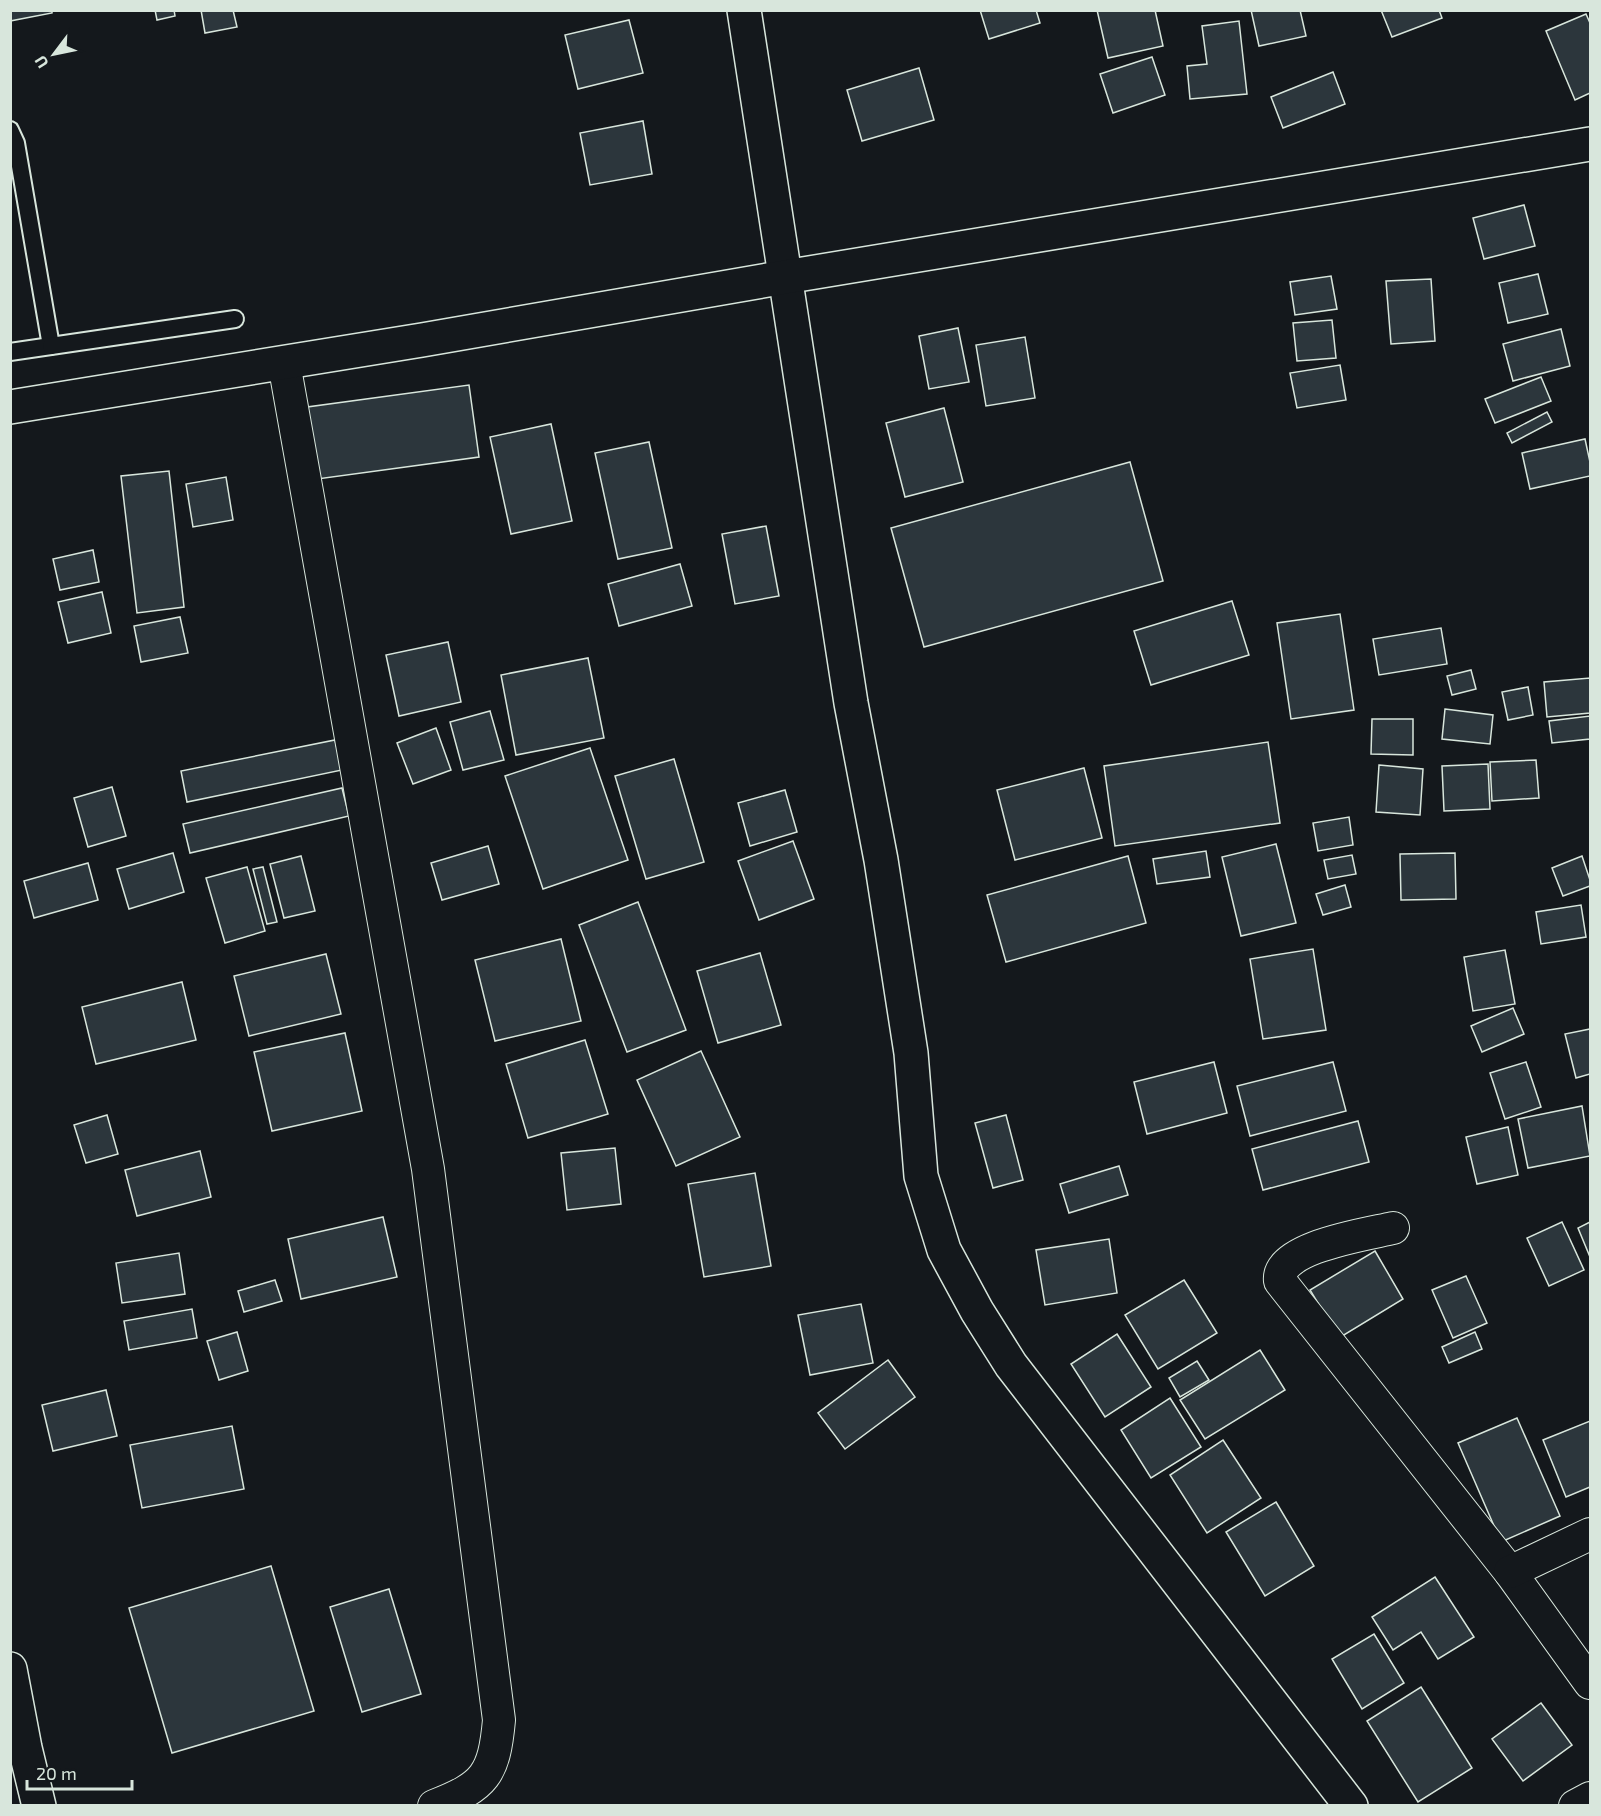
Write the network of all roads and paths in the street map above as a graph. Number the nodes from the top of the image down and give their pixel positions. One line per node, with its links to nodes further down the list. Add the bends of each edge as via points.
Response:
1 (744, 10): 4 (street)
2 (10, 130): 6 (lane, via 16,143)
3 (1590, 144): 4 (street)
4 (785, 277): 8 (street); 18 (street, via 851,704 881,860 909,1042 921,1176 944,1250 1011,1365)
5 (235, 319): 6 (lane)
6 (51, 346): 7 (lane)
7 (10, 352)
8 (285, 363): 9 (street); 17 (street, via 428,1169 499,1720 496,1752 485,1777 464,1794)
9 (10, 407)
10 (1393, 1228): 12 (street, via 1309,1249 1289,1261 1280,1281)
11 (1590, 1534): 12 (street)
12 (1510, 1572): 14 (street)
13 (10, 1670): 16 (street)
14 (1590, 1683)
15 (1590, 1798): 19 (street)
16 (39, 1806)
17 (434, 1806)
18 (1351, 1806)
19 (1575, 1806)

